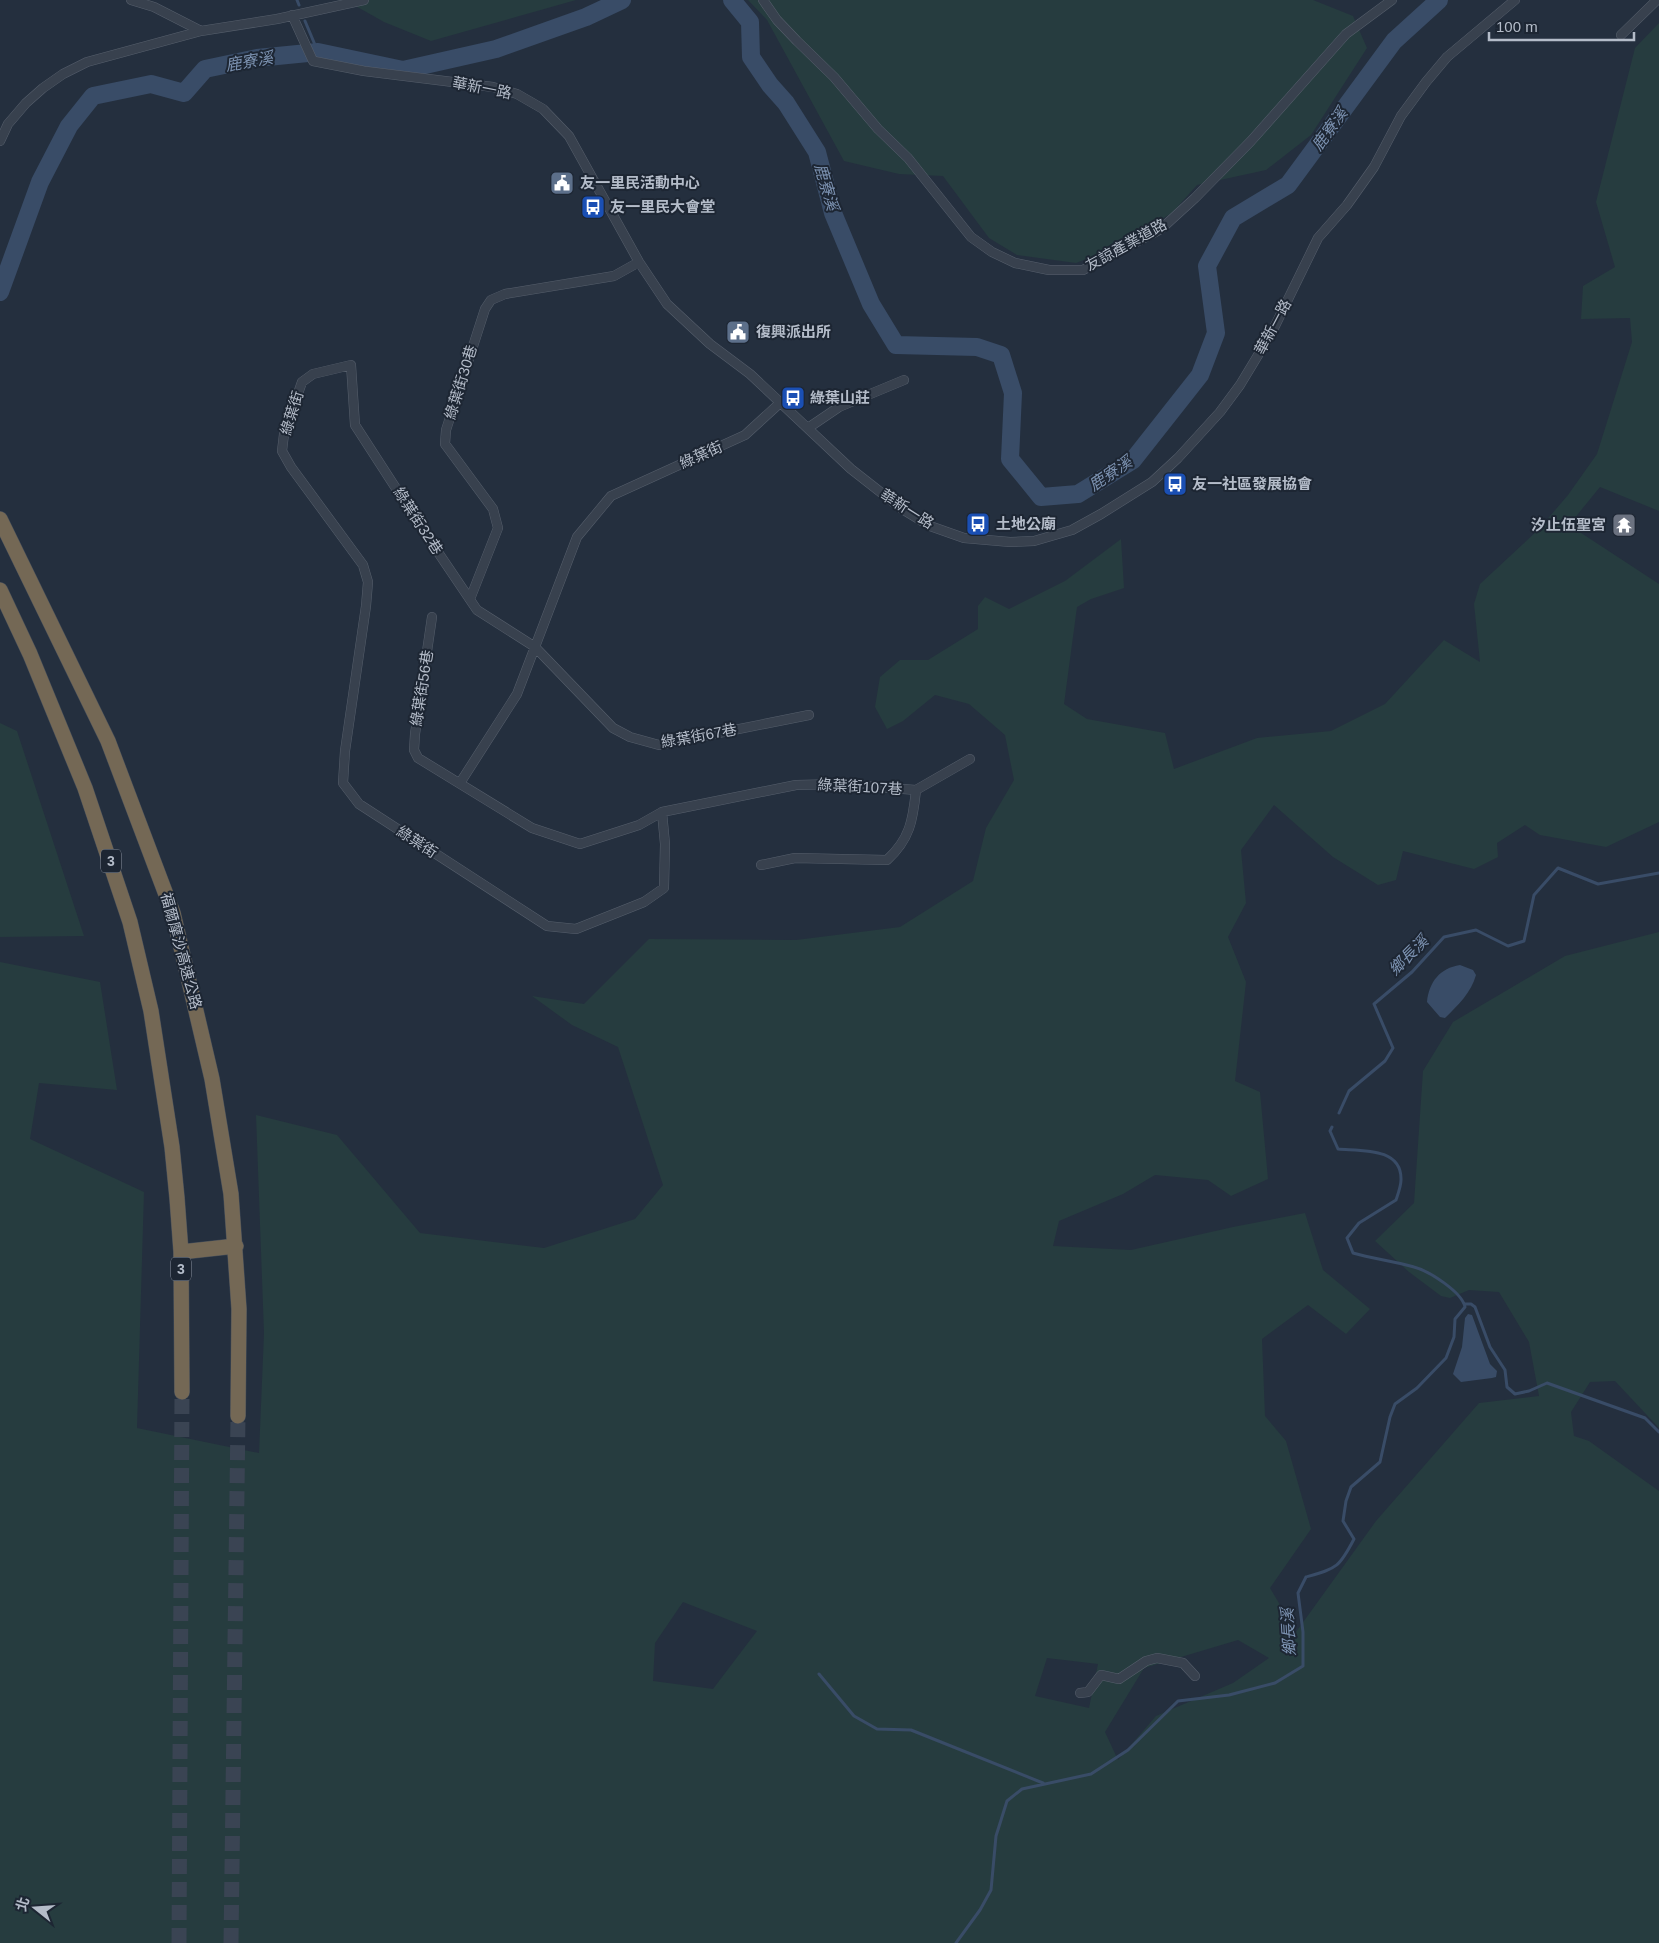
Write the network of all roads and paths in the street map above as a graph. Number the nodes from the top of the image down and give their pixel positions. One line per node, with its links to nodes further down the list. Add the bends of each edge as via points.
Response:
1 (131, 0): 8 (street)
2 (364, 0): 7 (street)
3 (763, 0): 4 (street, 友諒產業道路, via 777,20 908,158 971,237 1015,263 1049,270 1083,270 1161,229 1251,141 1346,34)
4 (1392, 0)
5 (1515, 0): 15 (street, 華新一路, via 1448,58 1426,82 1406,110 1374,168 1318,238 1272,332 1220,412 1152,482 1107,510 1072,530 1034,541 964,538 930,526 902,509 856,473)
6 (1657, 0): 9 (street)
7 (292, 15): 8 (street); 11 (street, 華新一路, via 313,61 356,70 493,87 517,94 543,109 569,136)
8 (201, 31): 10 (street, via 87,62 63,74 26,103 8,124)
9 (1622, 35)
10 (0, 141)
11 (639, 262): 14 (street, 華新一路, via 666,304); 18 (street, 綠葉街30巷, via 614,276 505,294 491,300 485,308 446,430 446,444 493,509 498,528)
12 (351, 365): 18 (street, 綠葉街32巷, via 356,425); 25 (street, 綠葉街, via 313,374 302,382 284,434 282,450 290,467 363,565 368,582 345,751 344,783 359,804 547,926 576,928 644,902 664,888)
13 (904, 380): 15 (street, via 839,407)
14 (780, 403): 15 (street, 華新一路); 20 (street, 綠葉街, via 745,435 611,496 577,537)
15 (808, 428)
16 (0, 519): 27 (highway, 福爾摩沙高速公路, via 111,750 173,913 212,1079 224,1144)
17 (0, 590): 28 (highway, 3, via 85,788 130,922 151,1011 172,1147)
18 (470, 599): 20 (street, 綠葉街32巷, via 477,610)
19 (432, 618): 23 (street, 綠葉街56巷, via 414,750 418,758)
20 (535, 647): 21 (street, 綠葉街67巷, via 613,728 630,737 659,745); 23 (street, 綠葉街, via 517,694)
21 (809, 715)
22 (970, 759): 24 (street)
23 (460, 783): 25 (street, via 532,828 580,844 639,825)
24 (916, 790): 25 (street, 綠葉街107巷, via 839,784 796,785); 26 (street, 綠葉街107巷, via 912,822 897,851 887,860 794,858)
25 (662, 812)
26 (761, 865)
27 (236, 1246): 28 (highway); 30 (highway, 福爾摩沙高速公路)
28 (181, 1252): 29 (highway, 3)
29 (182, 1392)
30 (238, 1416)
31 (1196, 1676): 32 (street, via 1183,1663 1157,1658 1146,1661 1119,1679 1101,1675 1088,1692)
32 (1080, 1693)

